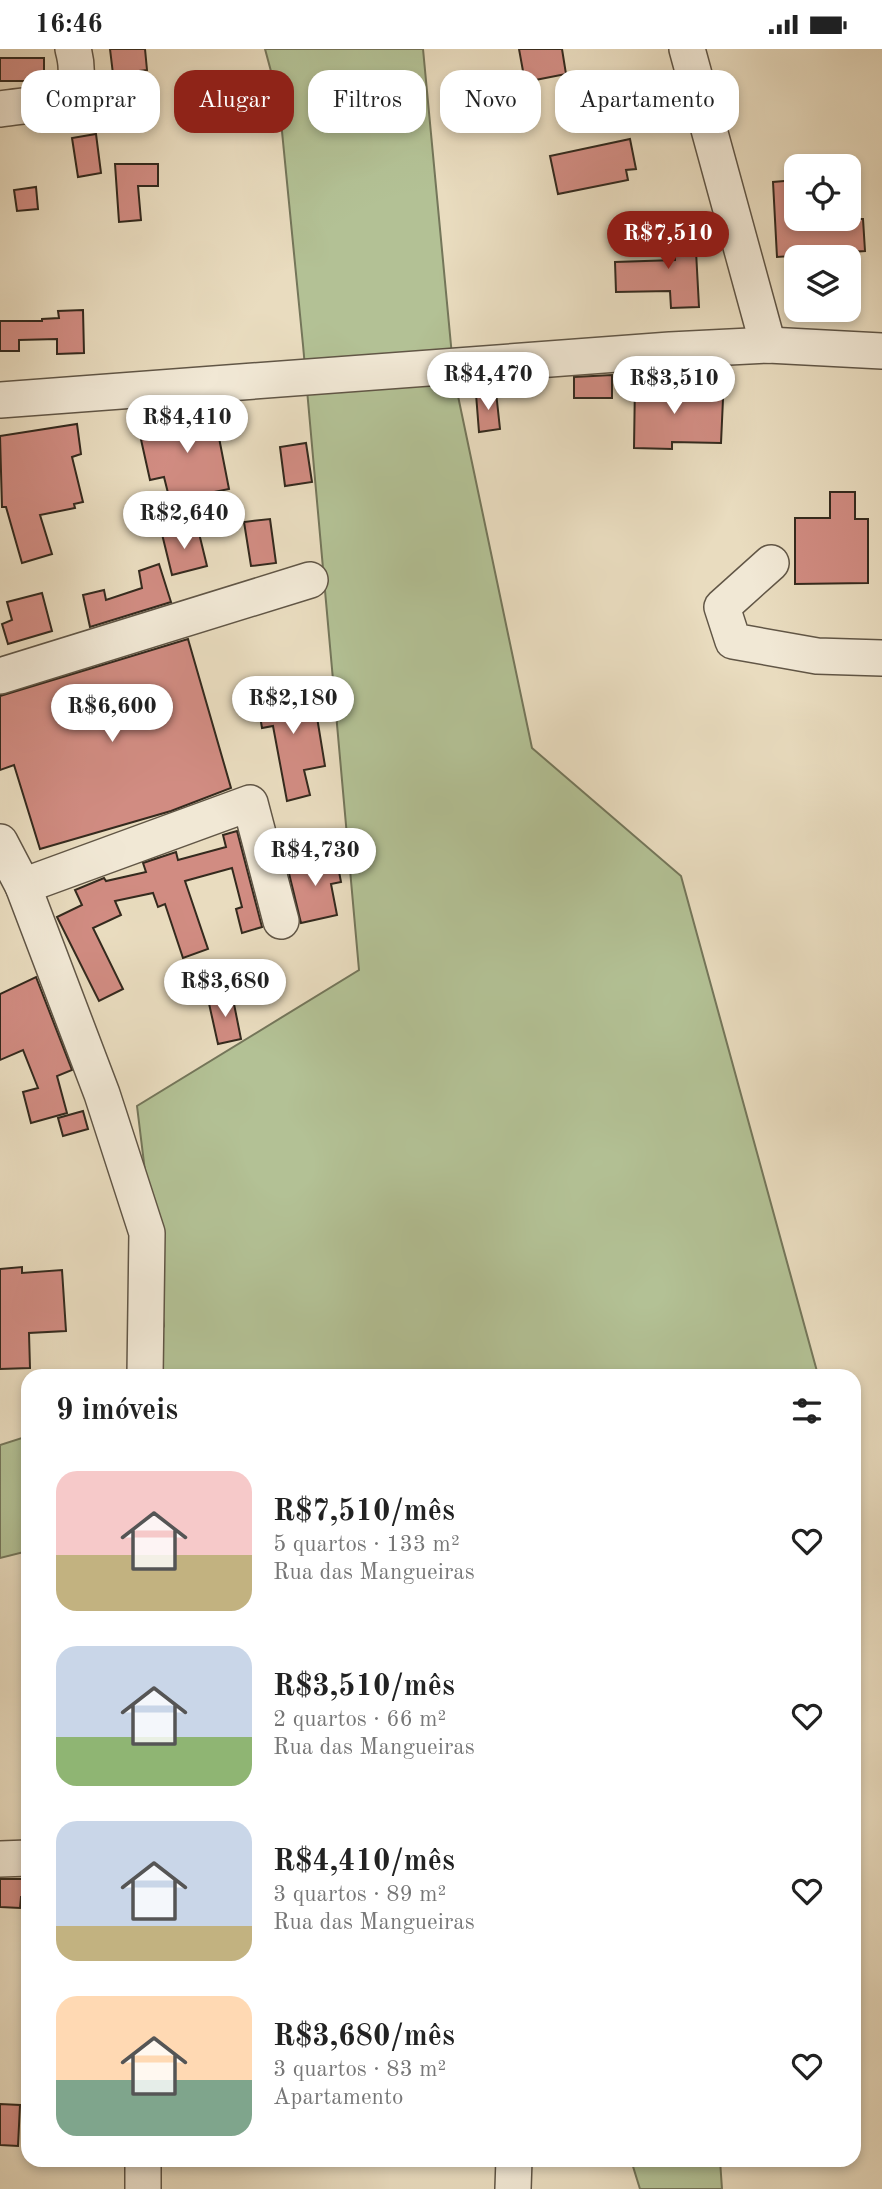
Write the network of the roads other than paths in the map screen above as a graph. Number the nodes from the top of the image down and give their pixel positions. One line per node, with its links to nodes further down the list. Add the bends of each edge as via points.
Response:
1 (73, 49): 3 (street, via 76,83 61,100)
2 (687, 49): 4 (street)
3 (0, 109)
4 (768, 345): 5 (street); 6 (street)
5 (882, 351)
6 (0, 400)
7 (771, 563): 9 (street, via 722,607 733,641 817,656)
8 (310, 580): 10 (street)
9 (882, 658)
10 (0, 676)
11 (0, 842): 12 (street)
12 (23, 886): 13 (street, via 250,803); 14 (street, via 102,1094 147,1233)
13 (281, 921)
14 (145, 1369)
15 (21, 1858): 16 (street)
16 (0, 1860)
17 (143, 2167): 19 (street)
18 (514, 2167): 20 (street)
19 (143, 2189)
20 (513, 2189)

